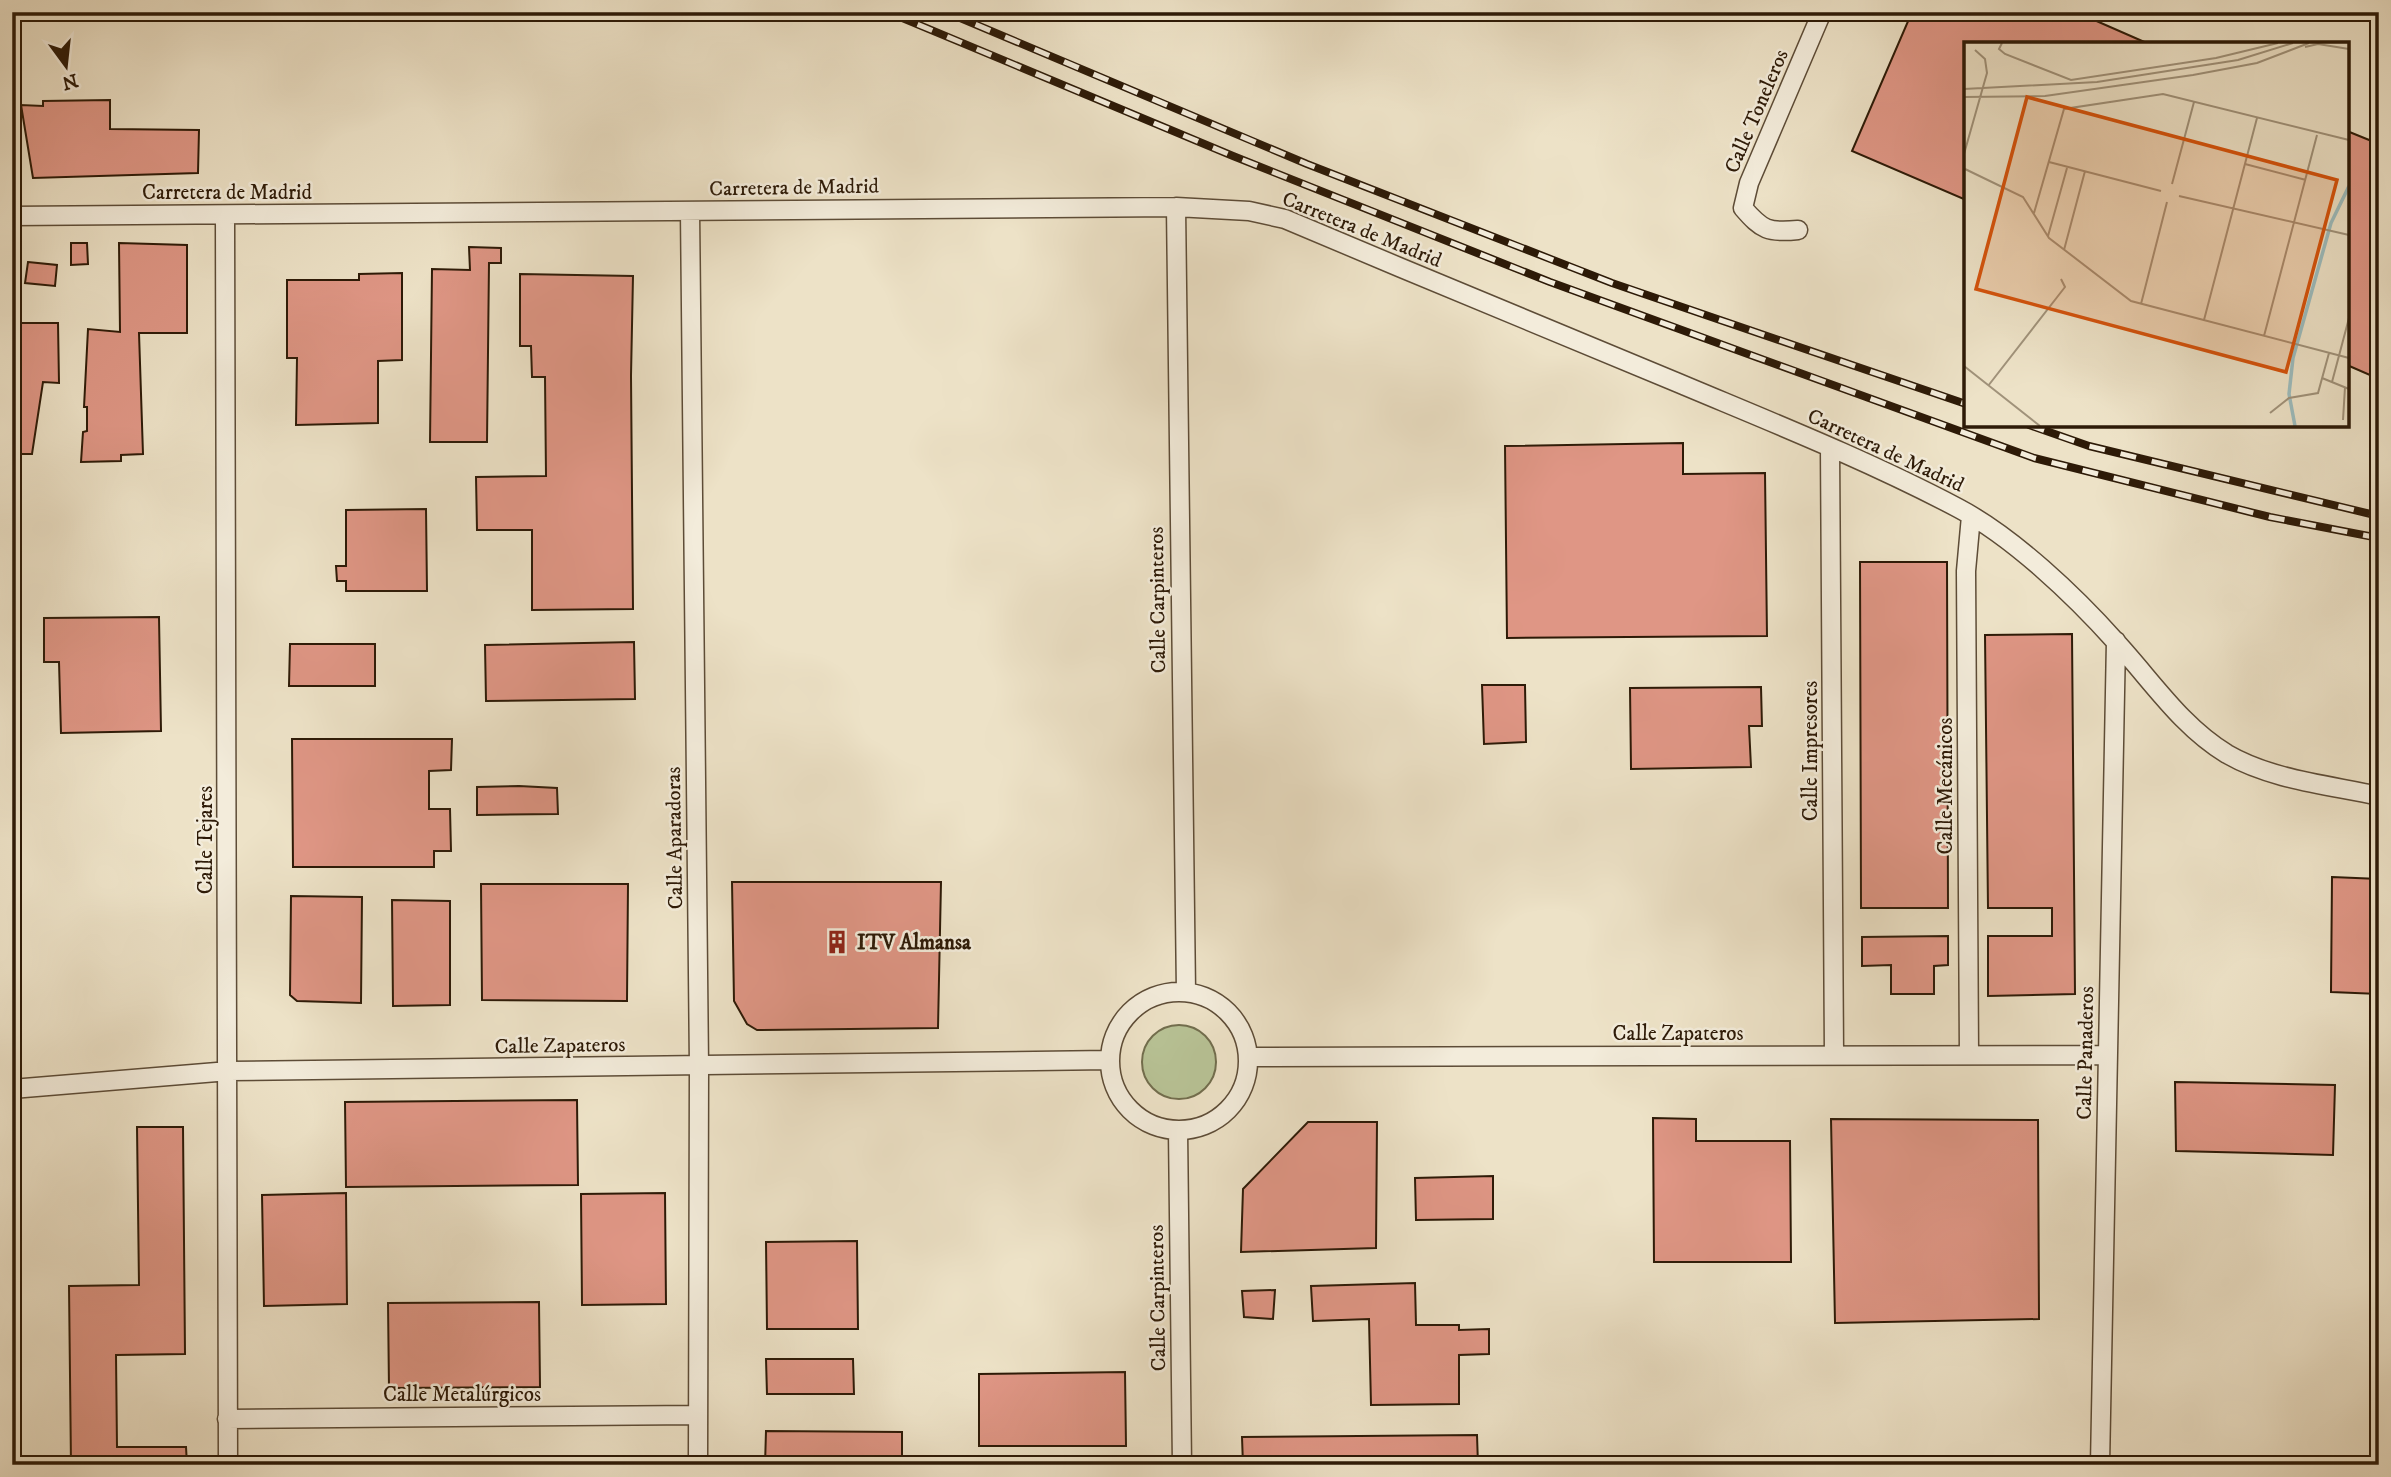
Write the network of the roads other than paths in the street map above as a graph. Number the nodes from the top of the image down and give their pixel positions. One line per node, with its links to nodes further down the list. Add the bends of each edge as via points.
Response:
1 (1822, 12): 6 (street, Calle Toneleros, via 1749,183 1743,208 1759,227)
2 (1176, 207): 3 (street, Carretera de Madrid); 7 (street, Carretera de Madrid, via 1249,211 1285,219); 11 (street, Calle Carpinteros)
3 (690, 211): 4 (street, Carretera de Madrid); 17 (street, Calle Aparadoras)
4 (225, 215): 5 (street, Carretera de Madrid); 18 (street, Calle Tejares)
5 (12, 216)
6 (1798, 230)
7 (1830, 447): 8 (street, Carretera de Madrid); 12 (street, Calle Impresores)
8 (1971, 516): 9 (street, Carretera de Madrid, via 2008,541); 13 (street, Calle Mecánicos, via 1966,571)
9 (2116, 641): 10 (street, Carretera de Madrid, via 2167,702 2229,754 2274,774); 14 (street, Calle Panaderos)
10 (2379, 796)
11 (1186, 992): 15 (street, via 1222,1006 1236,1020); 16 (street, via 1163,993 1142,1002 1113,1038)
12 (1834, 1055): 13 (street, Calle Zapateros); 15 (street, Calle Zapateros)
13 (1969, 1055): 14 (street, Calle Zapateros)
14 (2108, 1055): 26 (street, Calle Panaderos)
15 (1248, 1057): 20 (street, via 1246,1080 1219,1118)
16 (1109, 1060): 17 (street, Calle Zapateros); 20 (street, via 1116,1091 1135,1115 1153,1126)
17 (699, 1066): 18 (street, Calle Zapateros); 21 (street, Calle Aparadoras)
18 (229, 1071): 19 (street, Calle Zapateros); 22 (street, Calle Tejares)
19 (12, 1089)
20 (1178, 1130): 25 (street, Calle Carpinteros)
21 (698, 1415): 22 (street, Calle Metalúrgicos); 24 (street, Calle Aparadoras)
22 (228, 1419): 23 (street, Calle Tejares)
23 (228, 1465)
24 (698, 1465)
25 (1182, 1465)
26 (2100, 1465)

